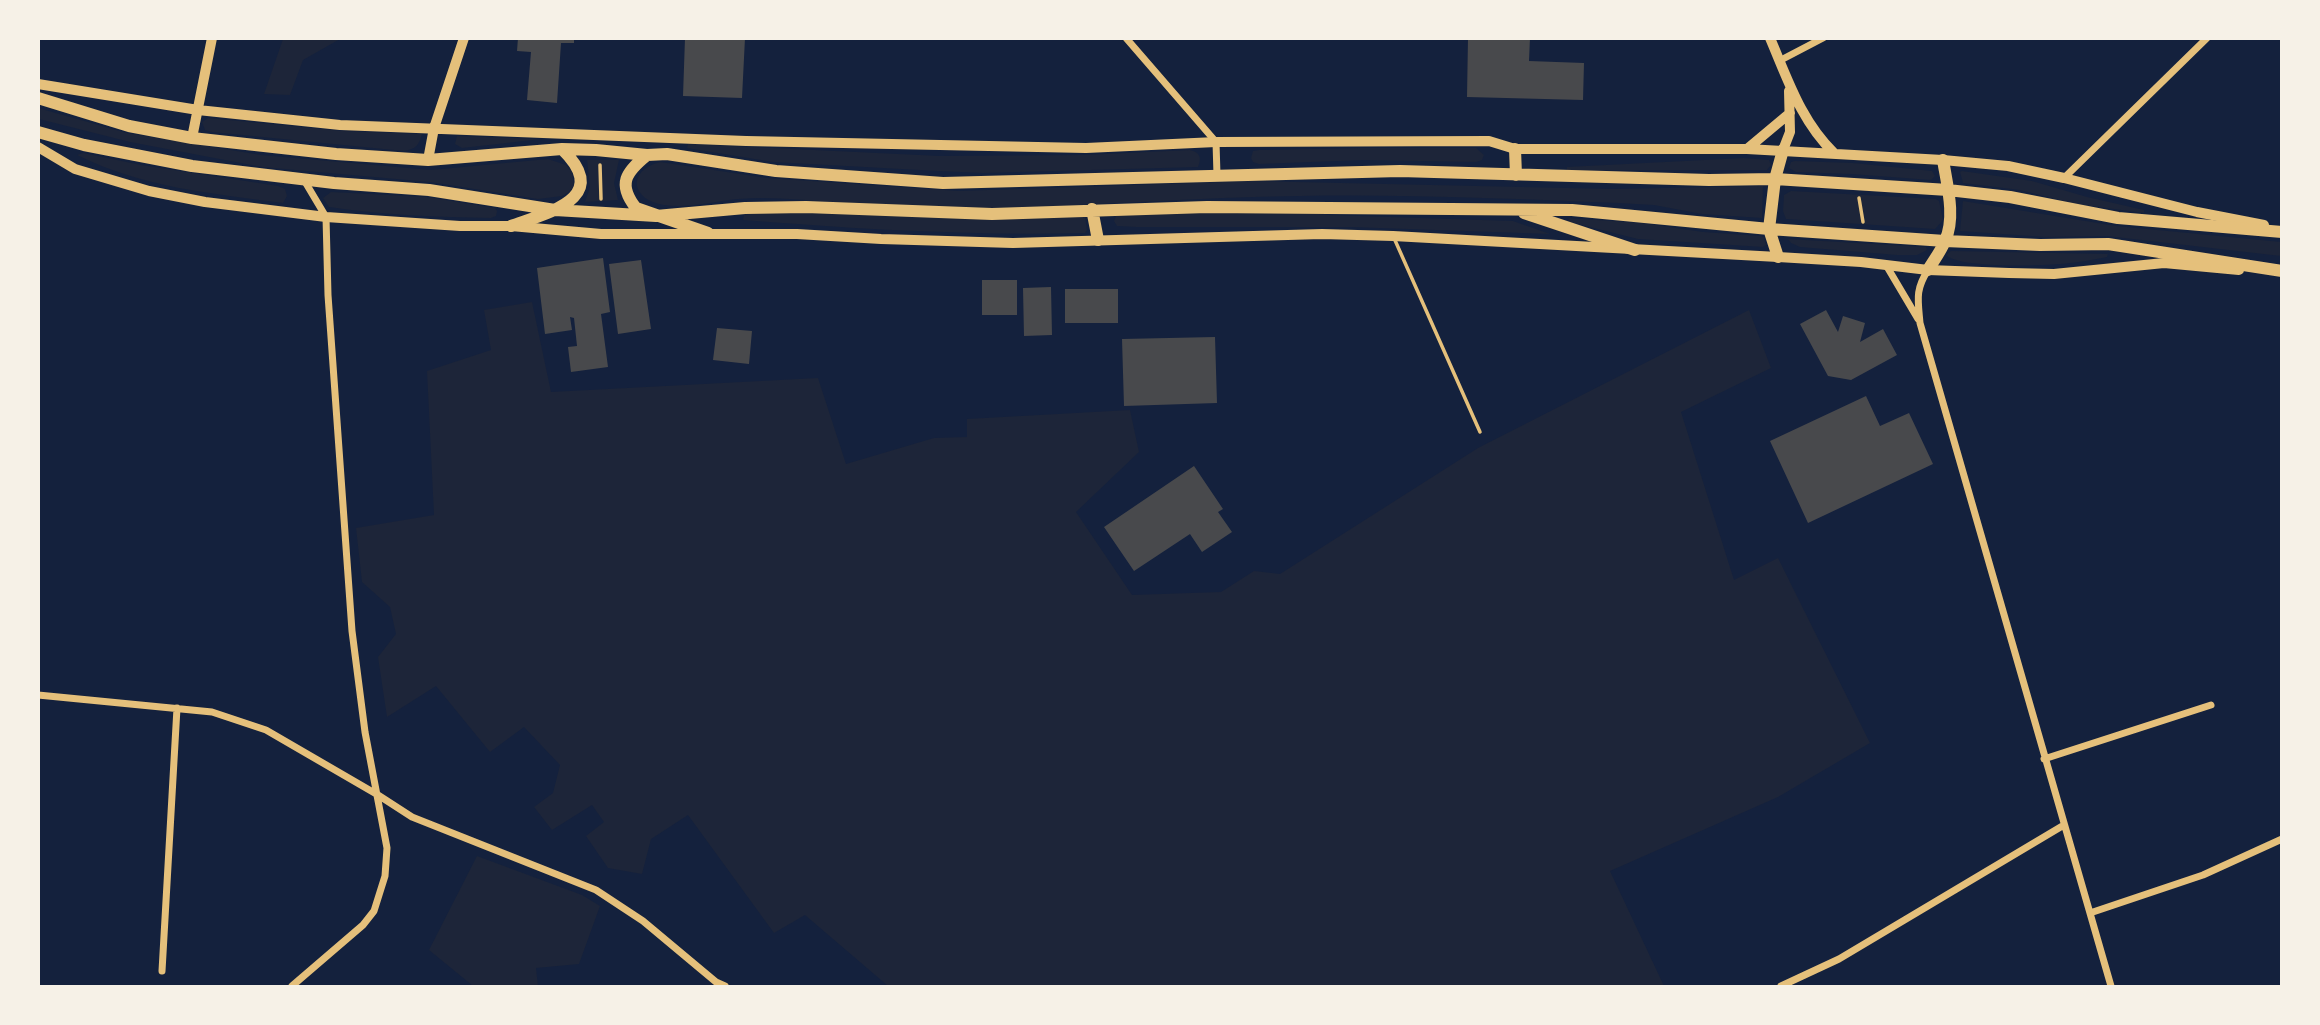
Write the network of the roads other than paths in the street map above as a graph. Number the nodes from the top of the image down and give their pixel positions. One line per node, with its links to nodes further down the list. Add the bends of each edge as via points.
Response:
1 (212, 38): 11 (street)
2 (464, 38): 13 (street)
3 (1126, 38): 16 (street)
4 (1770, 38): 7 (street)
5 (1823, 38): 7 (street)
6 (2207, 38): 28 (street)
7 (1780, 61): 9 (street)
8 (38, 84): 11 (street)
9 (1789, 87): 12 (street); 22 (street, via 1819,138)
10 (38, 99): 15 (main road)
11 (198, 110): 13 (street, via 340,125); 15 (street)
12 (1790, 113): 20 (street); 21 (street, via 1790,132)
13 (434, 128): 16 (street, via 849,144 1086,148); 24 (street)
14 (38, 132): 30 (main road, via 192,166)
15 (192, 138): 24 (main road)
16 (1216, 142): 19 (street, via 1489,141); 27 (street)
17 (38, 147): 36 (street, via 75,169 149,191)
18 (562, 149): 23 (main road); 24 (main road); 34 (main road, via 576,162 581,186 569,203)
19 (1515, 149): 20 (street); 26 (main road)
20 (1748, 149): 21 (street)
21 (1783, 150): 22 (street); 29 (main road)
22 (1834, 153): 25 (street)
23 (647, 155): 27 (main road, via 776,171 943,183); 35 (main road, via 631,168 625,187 636,208)
24 (428, 160)
25 (1943, 160): 28 (street, via 2008,166); 31 (main road)
26 (1516, 175): 27 (main road, via 1400,171); 29 (main road)
27 (1217, 176)
28 (2064, 178): 39 (street)
29 (1775, 179): 31 (main road); 38 (main road)
30 (303, 180): 34 (main road, via 429,190); 36 (street)
31 (1948, 190): 39 (main road, via 2118,218); 43 (main road)
32 (1511, 208): 33 (main road); 38 (main road); 44 (main road)
33 (1092, 209): 35 (main road, via 992,214 806,207); 42 (main road)
34 (555, 210): 35 (main road); 37 (main road)
35 (656, 216): 40 (main road)
36 (326, 217): 37 (street); 55 (street, via 352,631)
37 (511, 226): 40 (street, via 601,234)
38 (1769, 229): 43 (main road); 45 (main road)
39 (2281, 230)
40 (708, 233): 42 (street, via 1013,243)
41 (1393, 236): 42 (street); 44 (street); 50 (lane)
42 (1098, 240)
43 (1945, 241): 47 (main road); 48 (main road, via 2108,244)
44 (1634, 250): 45 (street)
45 (1778, 257): 46 (street)
46 (1886, 265): 47 (street); 49 (street)
47 (1928, 270): 48 (street, via 2054,274 2164,263); 49 (street, via 1917,294)
48 (2281, 272)
49 (1920, 323): 54 (street)
50 (1480, 432)
51 (38, 695): 53 (street)
52 (2211, 705): 54 (street)
53 (177, 708): 55 (street, via 212,712 266,730); 59 (street)
54 (2044, 759): 56 (street)
55 (378, 794): 60 (street, via 387,848 385,876 374,911); 61 (street, via 412,817 596,890)
56 (2064, 825): 58 (street); 62 (street, via 1839,959)
57 (2281, 839): 58 (street, via 2203,875)
58 (2090, 912): 63 (street)
59 (162, 971)
60 (292, 986)
61 (725, 986)
62 (1781, 986)
63 (2111, 986)

